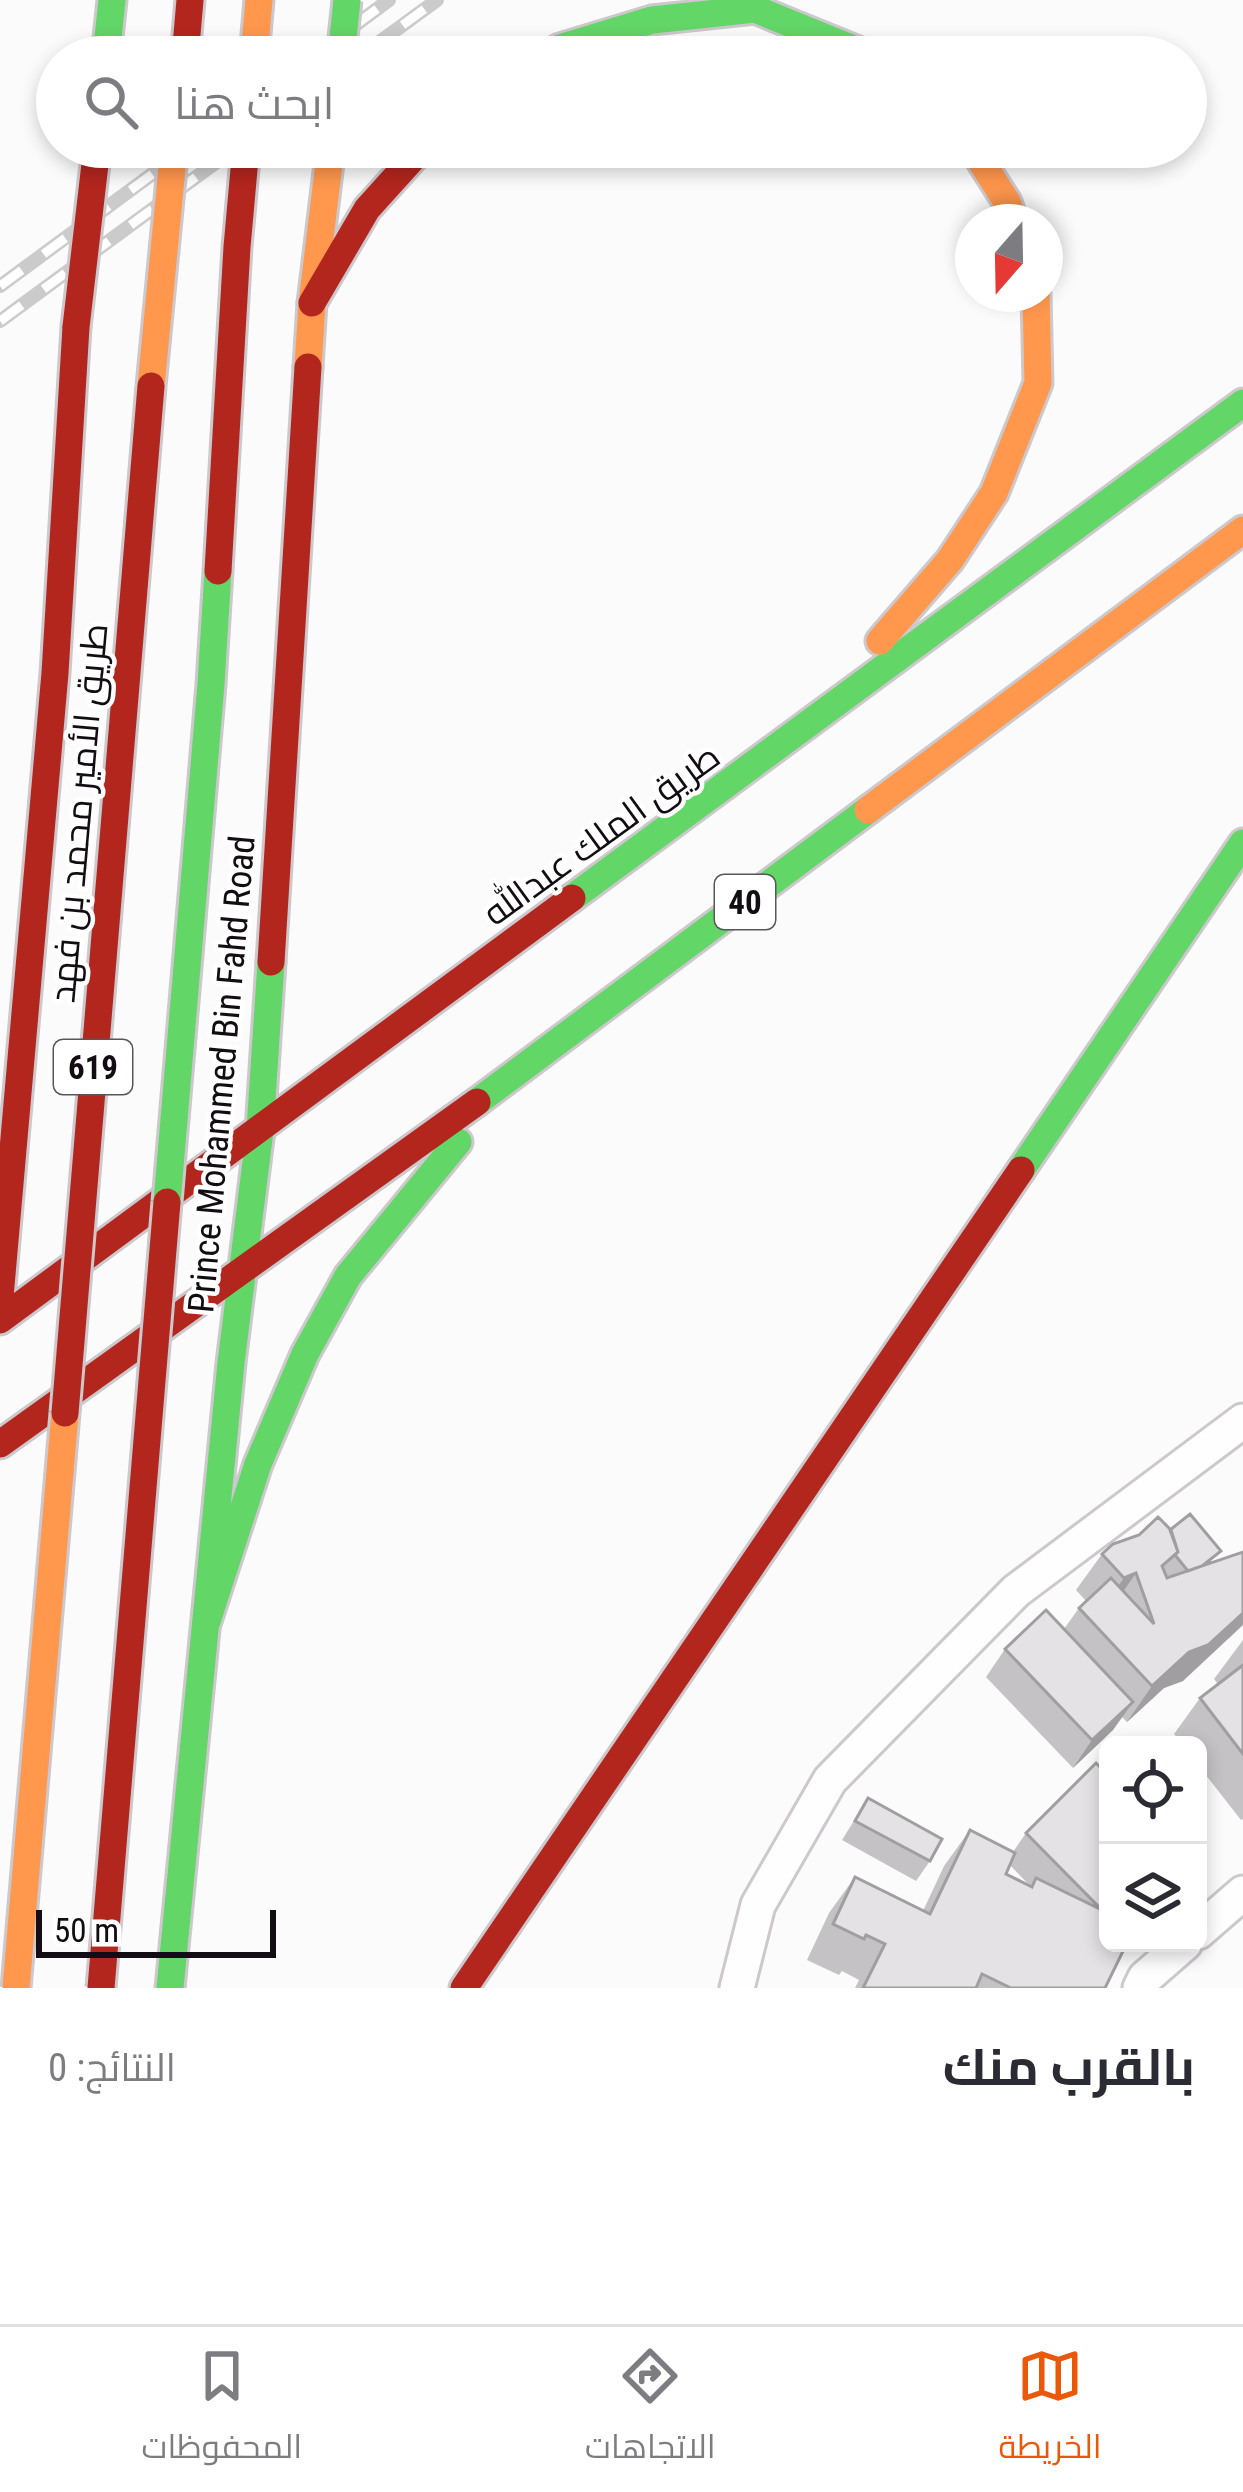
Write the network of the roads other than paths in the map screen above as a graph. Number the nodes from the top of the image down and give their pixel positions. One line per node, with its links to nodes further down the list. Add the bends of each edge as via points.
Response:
1 (112, 0): 5 (main road)
2 (190, 0): 6 (main road)
3 (259, 0): 7 (main road)
4 (347, 0): 8 (main road, bridge)
5 (108, 36)
6 (187, 36)
7 (256, 36)
8 (343, 36)
9 (599, 36): 10 (main road, via 652,20 755,9)
10 (821, 36)
11 (95, 168): 24 (main road, bridge)
12 (173, 168): 37 (main road, طريق الأمير محمد بن فهد / 619, bridge)
13 (244, 168): 38 (main road, 619, bridge, via 211,684)
14 (329, 168): 18 (main road, Prince Mohammed Bin Fahd Road)
15 (404, 168): 18 (main road, via 367,209)
16 (985, 168): 17 (main road)
17 (1008, 204)
18 (312, 303): 27 (main road, Prince Mohammed Bin Fahd Road)
19 (1036, 312): 22 (main road, via 1038,383 994,493 950,560)
20 (1243, 403): 22 (main road, طريق الملك عبدالله)
21 (1243, 530): 26 (main road, 40)
22 (805, 728): 27 (main road, طريق الملك عبدالله)
23 (1243, 843): 40 (main road)
24 (34, 909): 25 (main road); 29 (main road)
25 (0, 1018)
26 (508, 1079): 28 (main road, 40); 33 (main road, via 348,1276 258,1463)
27 (260, 1130): 28 (main road, Prince Mohammed Bin Fahd Road); 30 (main road, طريق الملك عبدالله)
28 (243, 1267): 32 (main road, 40); 33 (main road, Prince Mohammed Bin Fahd Road)
29 (0, 1297)
30 (0, 1320)
31 (1243, 1421): 41 (street, via 1016,1591 830,1780 758,1905)
32 (0, 1444)
33 (206, 1624): 39 (main road, Prince Mohammed Bin Fahd Road)
34 (1243, 1893): 35 (street)
35 (1207, 1924)
36 (1175, 1952): 42 (street)
37 (16, 1988)
38 (101, 1988)
39 (170, 1988)
40 (464, 1988)
41 (737, 1988)
42 (1140, 1988)

